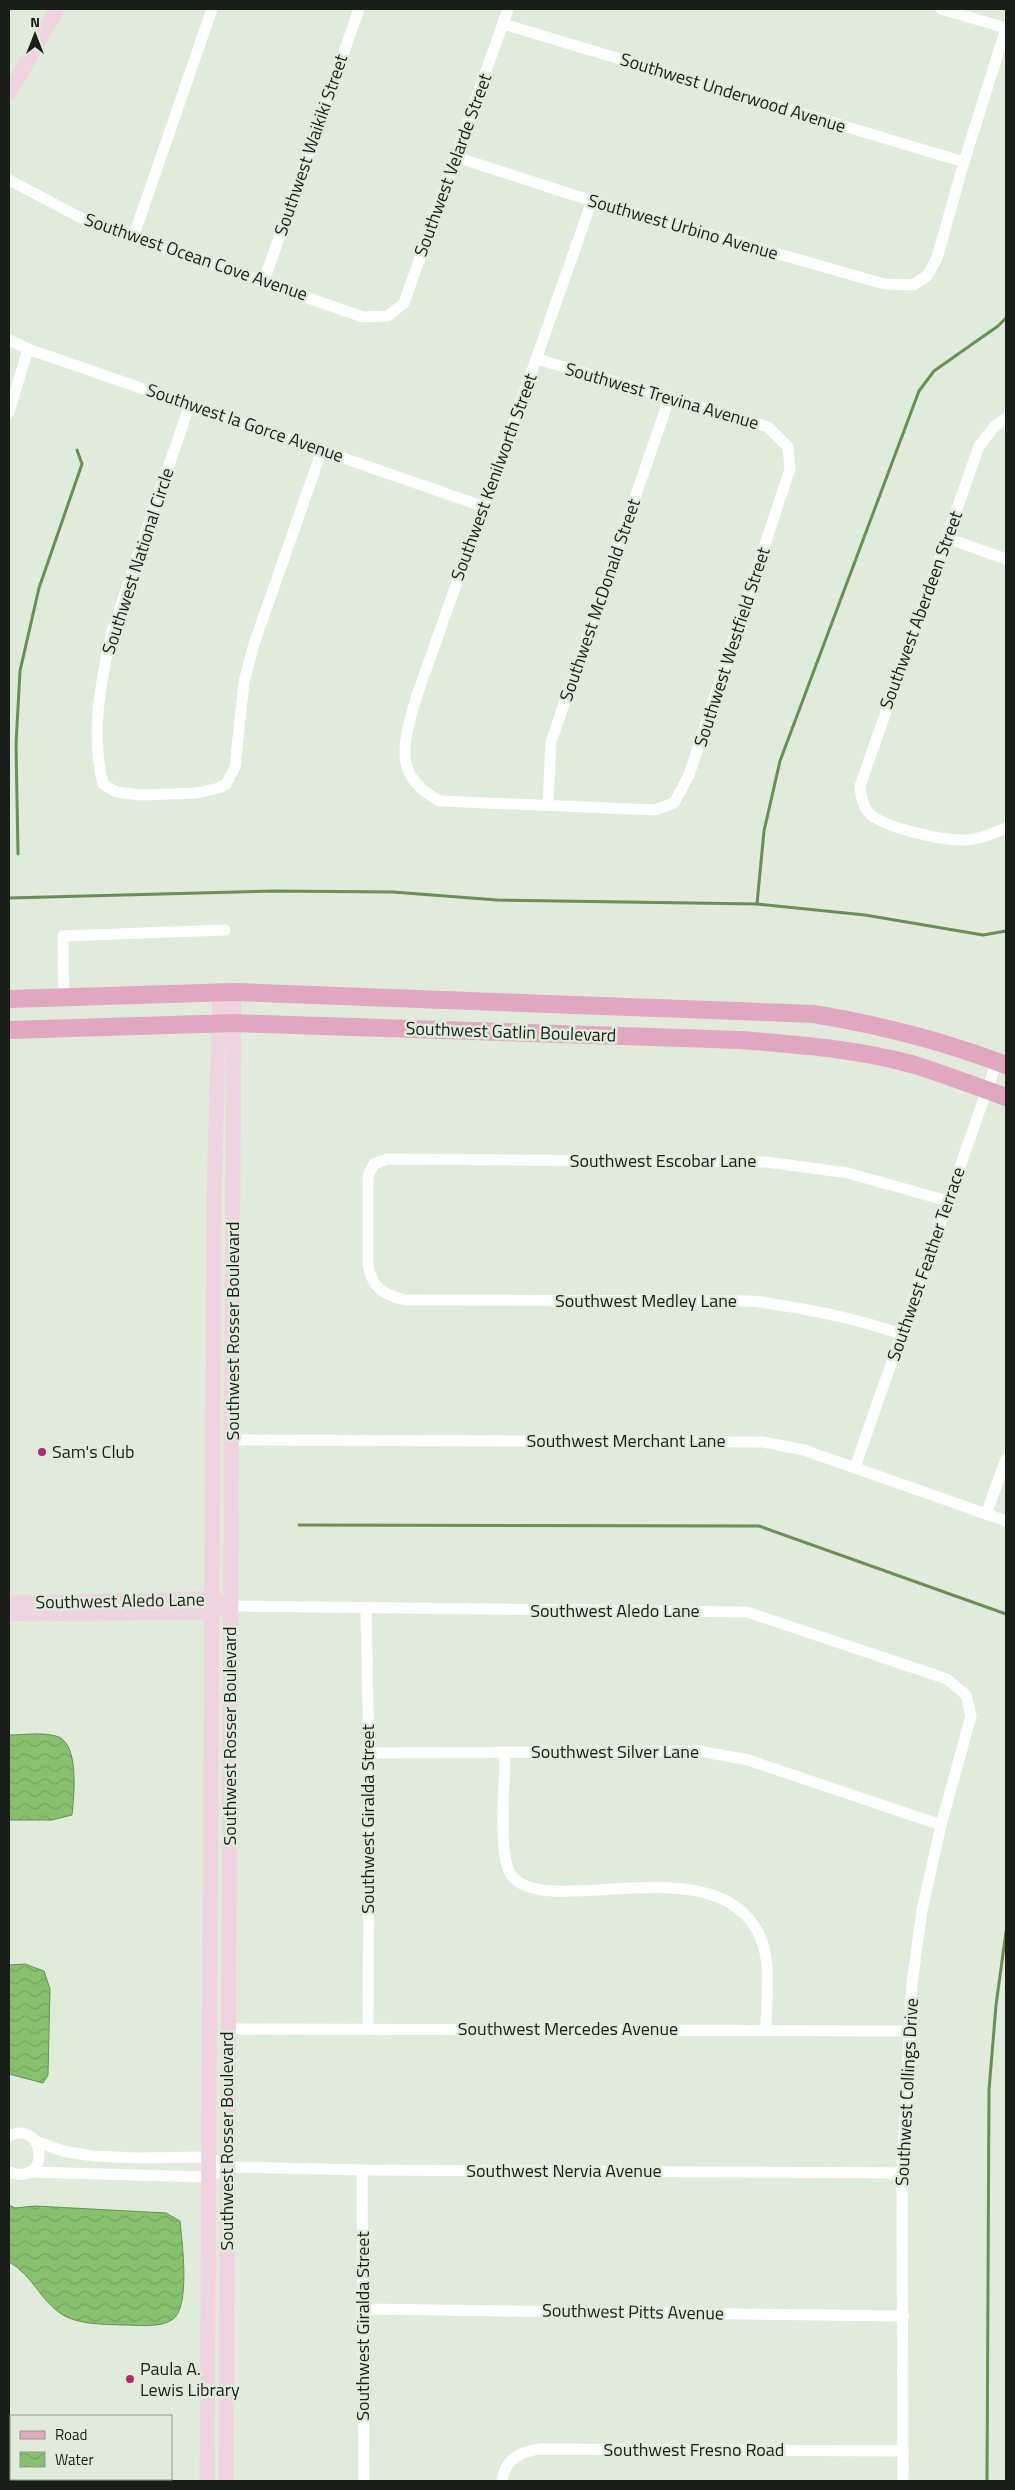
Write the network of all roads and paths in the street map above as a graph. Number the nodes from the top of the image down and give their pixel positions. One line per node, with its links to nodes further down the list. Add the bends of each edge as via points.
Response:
1 (57, 9): 8 (street)
2 (212, 9): 13 (street)
3 (358, 9): 14 (street, Southwest Waikiki Street)
4 (508, 9): 6 (street, Southwest Velarde Street)
5 (941, 9): 7 (street)
6 (503, 24): 9 (street, Southwest Velarde Street); 10 (street, Southwest Underwood Avenue)
7 (1006, 28): 10 (street)
8 (9, 94)
9 (456, 157): 12 (street, Southwest Urbino Avenue); 15 (street, Southwest Velarde Street, via 404,303)
10 (964, 162): 12 (street, Southwest Urbino Avenue, via 937,258 927,276 913,285 884,284)
11 (9, 180): 13 (street, Southwest Ocean Cove Avenue, via 87,220)
12 (592, 201): 18 (street, Southwest Kenilworth Street)
13 (134, 235): 14 (street, Southwest Ocean Cove Avenue)
14 (264, 281): 15 (street, Southwest Ocean Cove Avenue, via 363,316)
15 (388, 316)
16 (9, 340): 17 (street, Southwest la Gorce Avenue)
17 (28, 348): 20 (street, Southwest la Gorce Avenue); 21 (street)
18 (537, 359): 19 (street, Southwest Trevina Avenue); 25 (street, Southwest Kenilworth Street)
19 (669, 399): 24 (street, Southwest Trevina Avenue, via 768,427 788,447); 28 (street, Southwest McDonald Street, via 551,742)
20 (190, 404): 23 (street, Southwest la Gorce Avenue); 23 (street, Southwest National Circle, via 112,631 104,664 97,760 103,784 116,792 141,795 197,793 219,788 229,779 235,767 244,682 254,644)
21 (9, 412)
22 (1006, 418): 26 (street, Southwest Aberdeen Street, via 979,446)
23 (322, 450): 25 (street, Southwest la Gorce Avenue)
24 (790, 469): 29 (street, Southwest Westfield Street, via 689,775 674,803)
25 (482, 506): 28 (street, Southwest Kenilworth Street, via 406,733 409,776 422,792 440,801)
26 (947, 538): 27 (street); 30 (street, Southwest Aberdeen Street, via 860,786 862,801 869,812 886,824 950,839 984,837)
27 (1006, 558)
28 (548, 805): 29 (street, Southwest Kenilworth Street)
29 (655, 810)
30 (1006, 828)
31 (225, 930): 33 (street, via 64,936)
32 (227, 992): 33 (main road, Southwest Gatlin Boulevard); 35 (street, Southwest Rosser Boulevard); 37 (main road, Southwest Gatlin Boulevard, via 814,1014 914,1034)
33 (64, 997): 34 (main road, Southwest Gatlin Boulevard)
34 (9, 999)
35 (227, 1023): 36 (main road, Southwest Gatlin Boulevard); 38 (main road, Southwest Gatlin Boulevard, via 741,1040 818,1046 914,1065); 43 (street, Southwest Rosser Boulevard); 49 (street, Southwest Rosser Boulevard, via 214,1203)
36 (9, 1030)
37 (1002, 1063): 38 (street, Southwest Feather Terrace)
38 (987, 1090): 39 (main road, Southwest Gatlin Boulevard); 40 (street, Southwest Feather Terrace)
39 (1006, 1097)
40 (948, 1202): 41 (street, Southwest Escobar Lane, via 848,1173 766,1162 387,1159 374,1164 368,1175 368,1266 376,1288); 42 (street, Southwest Feather Terrace)
41 (388, 1296): 42 (street, Southwest Medley Lane, via 405,1300 752,1301 808,1308 857,1319)
42 (901, 1334): 45 (street, Southwest Feather Terrace)
43 (232, 1440): 45 (street, Southwest Merchant Lane, via 740,1441 783,1445); 50 (street, Southwest Rosser Boulevard)
44 (1006, 1458): 46 (street)
45 (855, 1467): 46 (street, Southwest Merchant Lane)
46 (986, 1514): 47 (street, Southwest Merchant Lane)
47 (1006, 1521)
48 (9, 1603): 49 (street, Southwest Aledo Lane)
49 (212, 1606): 50 (street, Southwest Aledo Lane); 52 (street, Southwest Aledo Lane); 63 (street, Southwest Rosser Boulevard)
50 (231, 1606): 51 (street, Southwest Aledo Lane); 58 (street, Southwest Rosser Boulevard)
51 (366, 1609): 53 (street, Southwest Aledo Lane, via 747,1612 946,1679 966,1695); 55 (street, Southwest Giralda Street)
52 (9, 1614)
53 (971, 1709): 56 (street, Southwest Collings Drive)
54 (505, 1752): 55 (street, Southwest Silver Lane); 56 (street, Southwest Silver Lane, via 699,1750 748,1760); 59 (street, via 504,1856 510,1874 540,1889 685,1889 704,1891 726,1899 746,1913 762,1940 766,1964)
55 (369, 1753): 57 (street, Southwest Giralda Street)
56 (940, 1825): 60 (street, Southwest Collings Drive, via 922,1910)
57 (368, 2028): 58 (street, Southwest Mercedes Avenue); 59 (street, Southwest Mercedes Avenue)
58 (228, 2029): 64 (street, Southwest Rosser Boulevard)
59 (766, 2030): 60 (street, Southwest Mercedes Avenue)
60 (908, 2031): 68 (street, Southwest Collings Drive)
61 (9, 2136): 62 (street, via 19,2133)
62 (35, 2140): 63 (street, via 63,2151 93,2156); 67 (street, via 40,2158)
63 (209, 2157): 64 (street); 69 (street, Southwest Rosser Boulevard)
64 (226, 2167): 65 (street, Southwest Nervia Avenue); 69 (street); 74 (street, Southwest Rosser Boulevard)
65 (362, 2170): 68 (street, Southwest Nervia Avenue); 70 (street, Southwest Giralda Street)
66 (9, 2172): 67 (street)
67 (29, 2172): 69 (street)
68 (902, 2173): 71 (street, Southwest Collings Drive)
69 (209, 2177): 73 (street, Southwest Rosser Boulevard)
70 (362, 2309): 71 (street, Southwest Pitts Avenue); 75 (street, Southwest Giralda Street)
71 (904, 2316): 72 (street, Southwest Collings Drive)
72 (903, 2451): 76 (street, Southwest Fresno Road, via 541,2449 516,2456 507,2465); 77 (street, Southwest Collings Drive)
73 (207, 2481)
74 (226, 2481)
75 (364, 2481)
76 (502, 2481)
77 (903, 2481)

